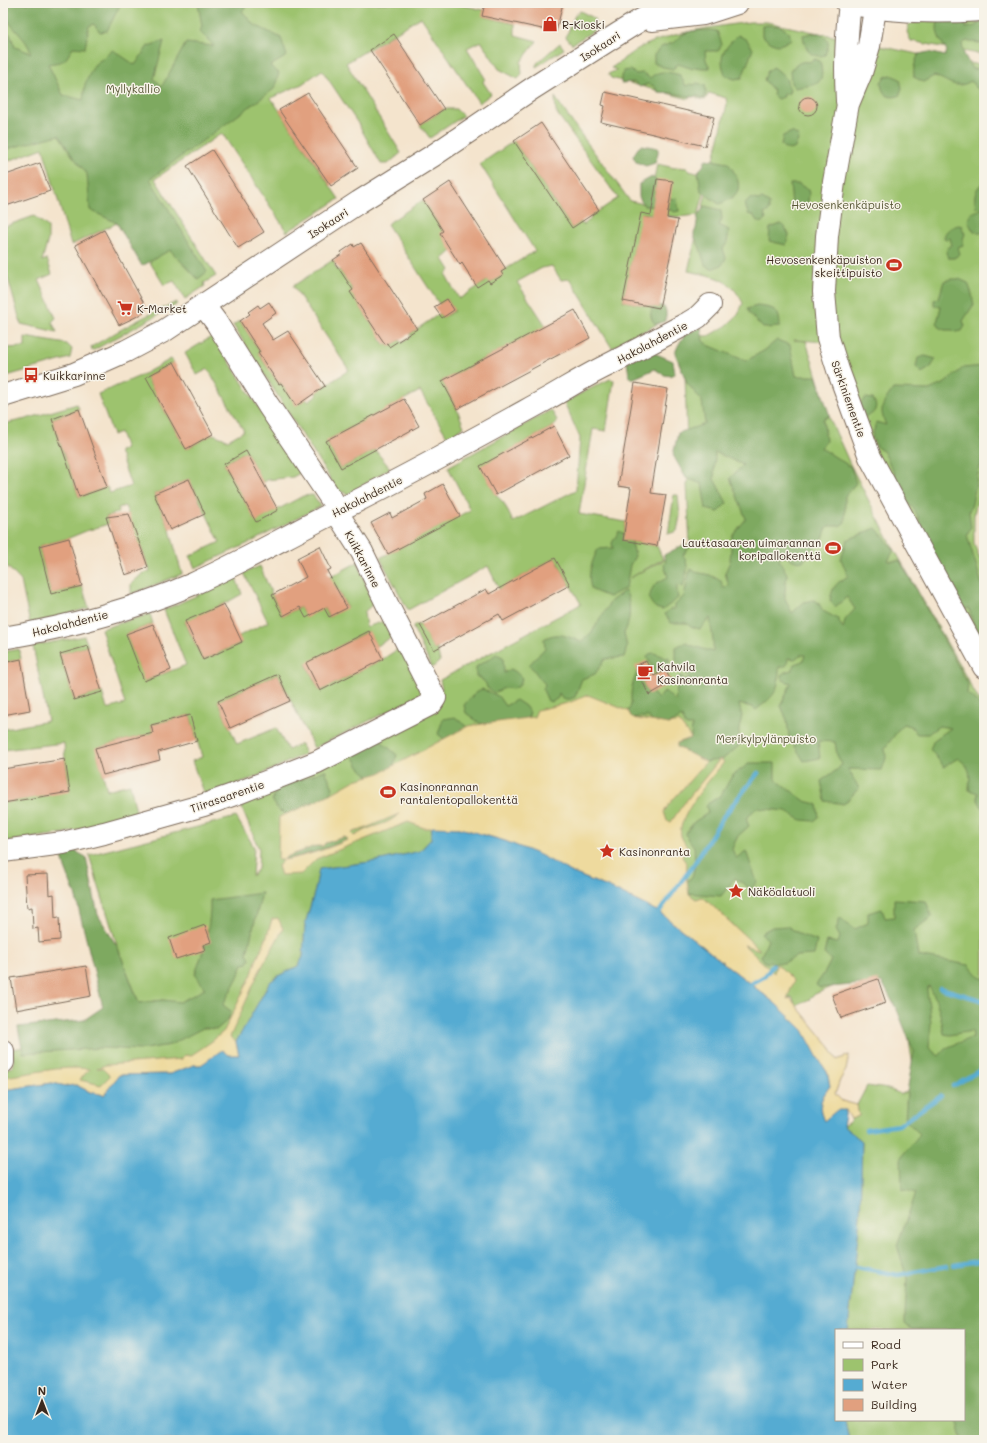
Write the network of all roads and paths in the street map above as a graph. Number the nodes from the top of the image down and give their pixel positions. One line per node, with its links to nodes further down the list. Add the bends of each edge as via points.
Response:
1 (675, 3): 6 (street, Isokaari)
2 (737, 3): 6 (street, Isokaari, via 703,14)
3 (849, 3): 4 (street); 7 (street, Särkiniementie, via 845,70)
4 (876, 5): 5 (street, via 901,10 947,12); 7 (street, Särkiniementie, via 869,46)
5 (977, 8)
6 (639, 21): 9 (street, Isokaari, via 525,93)
7 (848, 104): 13 (street, Särkiniementie, via 837,160 827,236 824,292 828,338 870,457)
8 (710, 305): 11 (street, Hakolahdentie, via 688,323 382,489)
9 (204, 306): 10 (street, Isokaari, via 164,331 74,374); 11 (street, Kuikkarinne)
10 (3, 396)
11 (338, 510): 12 (street, Hakolahdentie, via 259,552 162,596 97,618); 14 (street, Kuikkarinne, via 362,552)
12 (3, 638)
13 (984, 667)
14 (435, 698): 15 (street, Tiirasaarentie, via 431,704 317,762 238,793 104,834 63,843)
15 (3, 851)

